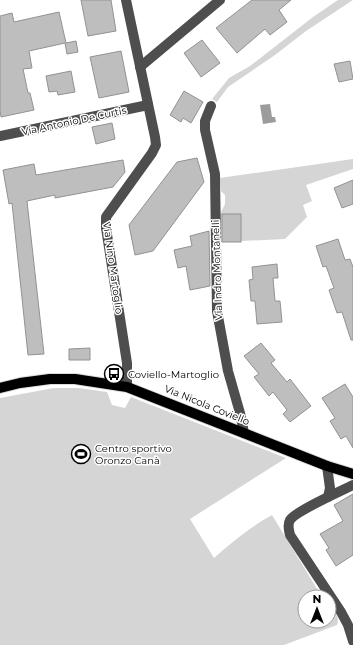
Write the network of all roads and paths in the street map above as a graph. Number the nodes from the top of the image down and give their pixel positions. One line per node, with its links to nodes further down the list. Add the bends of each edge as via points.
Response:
1 (126, 0): 3 (street, Via Nino Martoglio)
2 (220, 0): 3 (street)
3 (140, 67): 4 (street, Via Nino Martoglio)
4 (148, 105): 6 (street, Via Antonio De Curtis); 7 (street, Via Nino Martoglio, via 156,145 106,217 127,363)
5 (211, 106): 9 (street, Via Indro Montanelli, via 205,121 205,130 215,174 217,311 228,371)
6 (0, 136)
7 (127, 387): 8 (main road, Via Nicola Coviello, via 75,379 50,379); 9 (main road, Via Nicola Coviello)
8 (0, 388)
9 (244, 433): 10 (main road, Via Nicola Coviello)
10 (327, 466): 11 (main road, Via Nicola Coviello); 13 (street, via 330,488)
11 (353, 474)
12 (353, 485): 13 (street)
13 (328, 497): 14 (street, via 294,516 288,528 348,625)
14 (353, 641)

